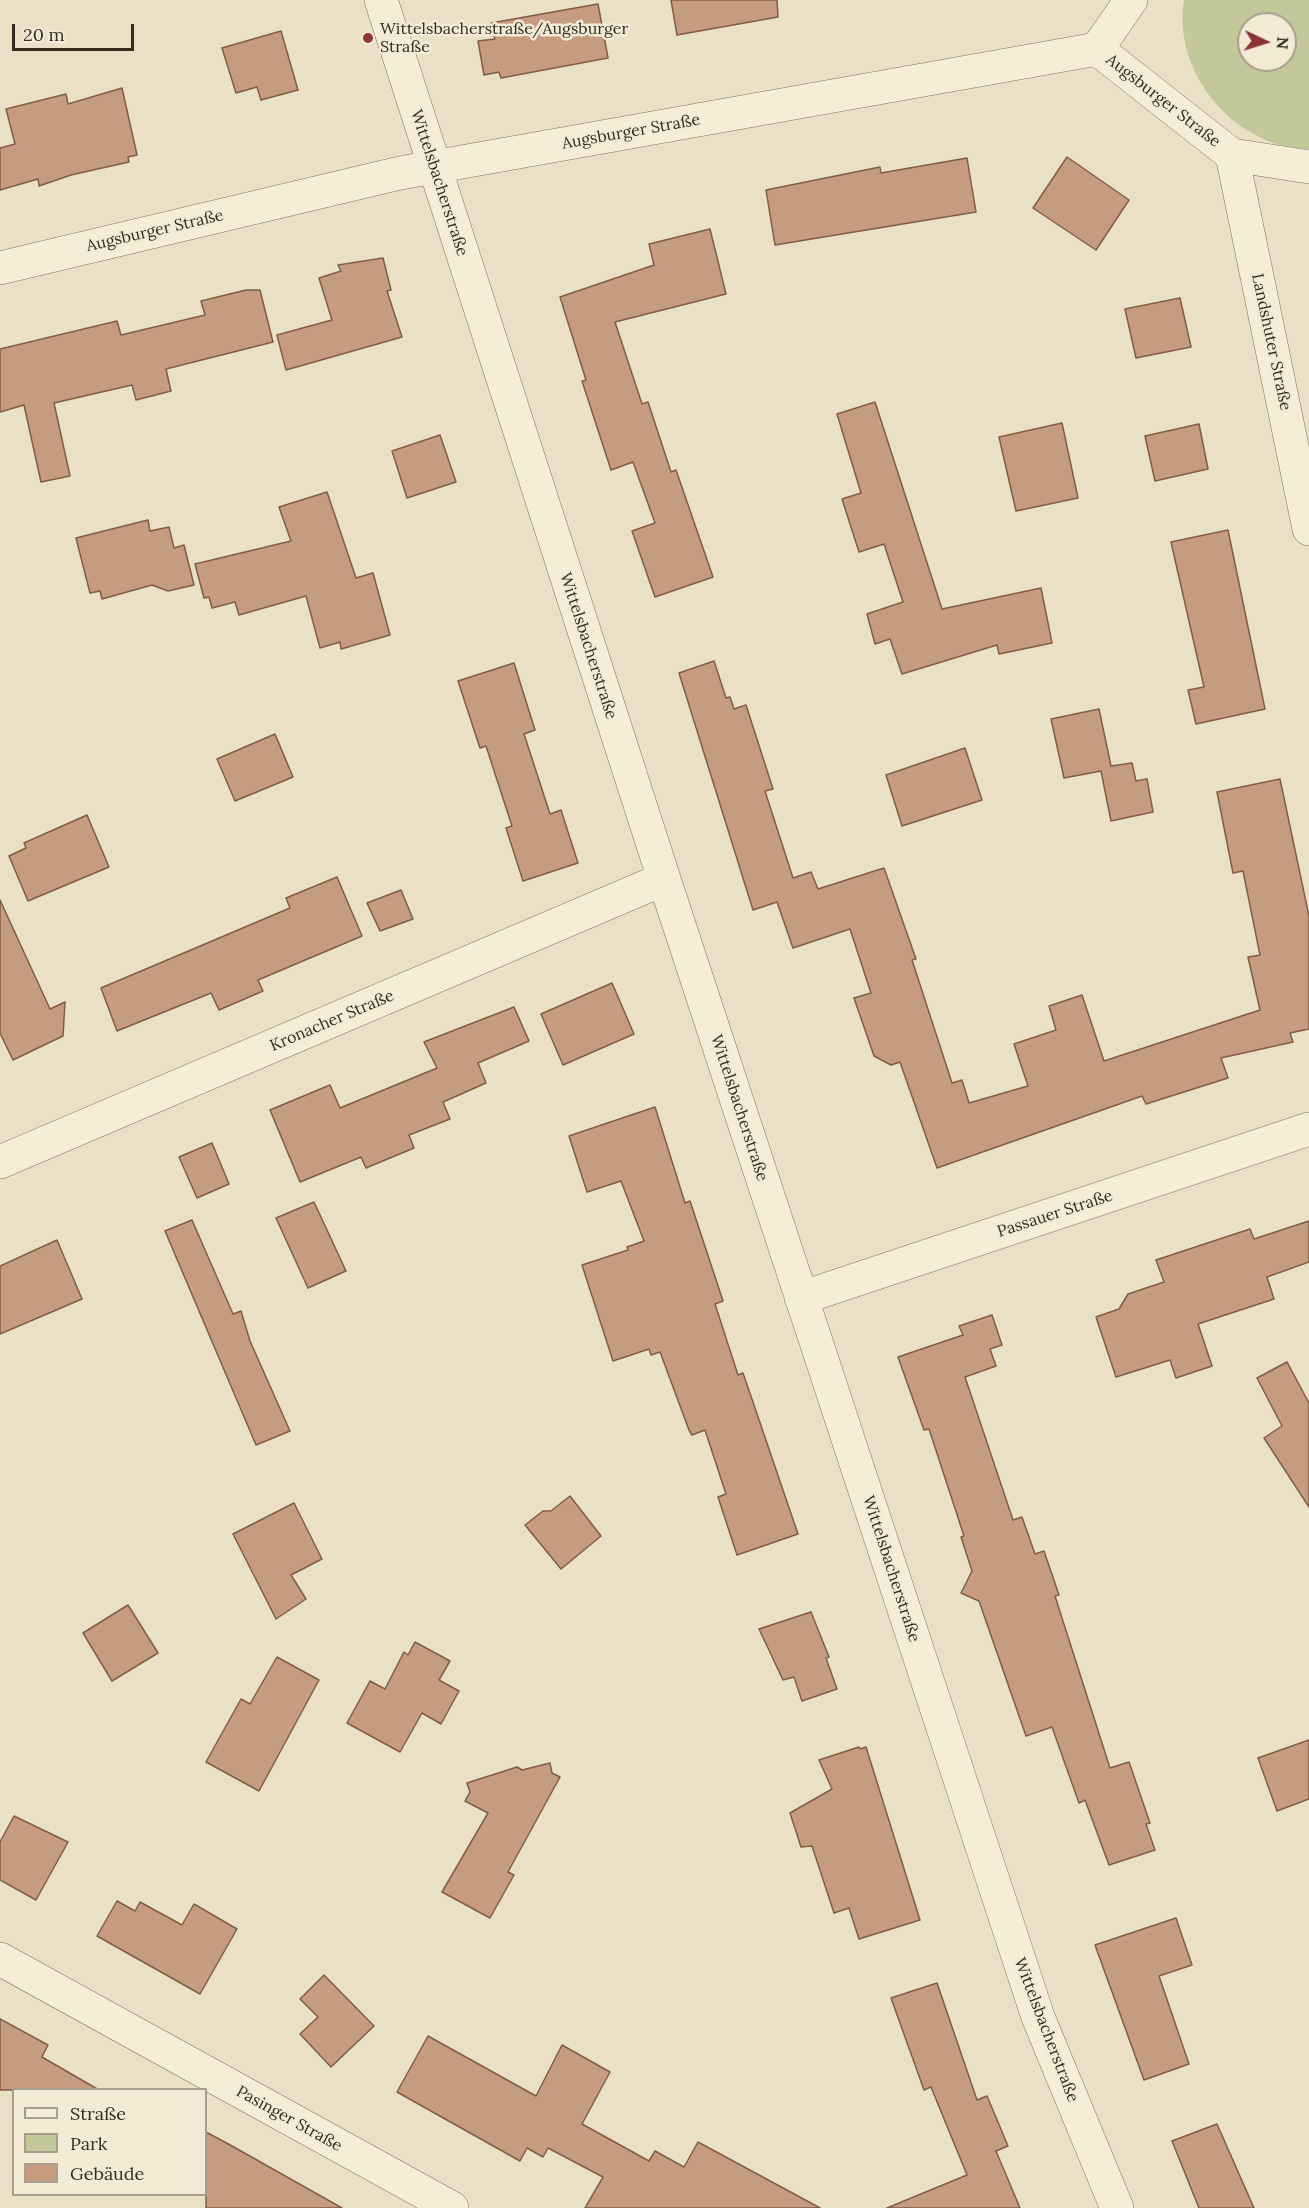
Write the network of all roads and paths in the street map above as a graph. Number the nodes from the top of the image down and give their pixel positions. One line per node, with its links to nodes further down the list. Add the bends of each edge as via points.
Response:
1 (381, 0): 5 (street, Wittelsbacherstraße)
2 (1131, 0): 3 (street)
3 (1096, 49): 4 (street, Augsburger Straße); 5 (street, Augsburger Straße)
4 (1232, 155): 6 (street); 8 (street, Landshuter Straße)
5 (433, 167): 7 (street, Augsburger Straße); 9 (street, Wittelsbacherstraße)
6 (1309, 167)
7 (0, 268)
8 (1309, 529)
9 (664, 879): 11 (street, Kronacher Straße); 12 (street, Wittelsbacherstraße)
10 (1309, 1129): 12 (street, Passauer Straße)
11 (0, 1162)
12 (801, 1298): 15 (street, Wittelsbacherstraße, via 1038,2017)
13 (0, 1959): 14 (street, Pasinger Straße)
14 (452, 2208)
15 (1117, 2208)

